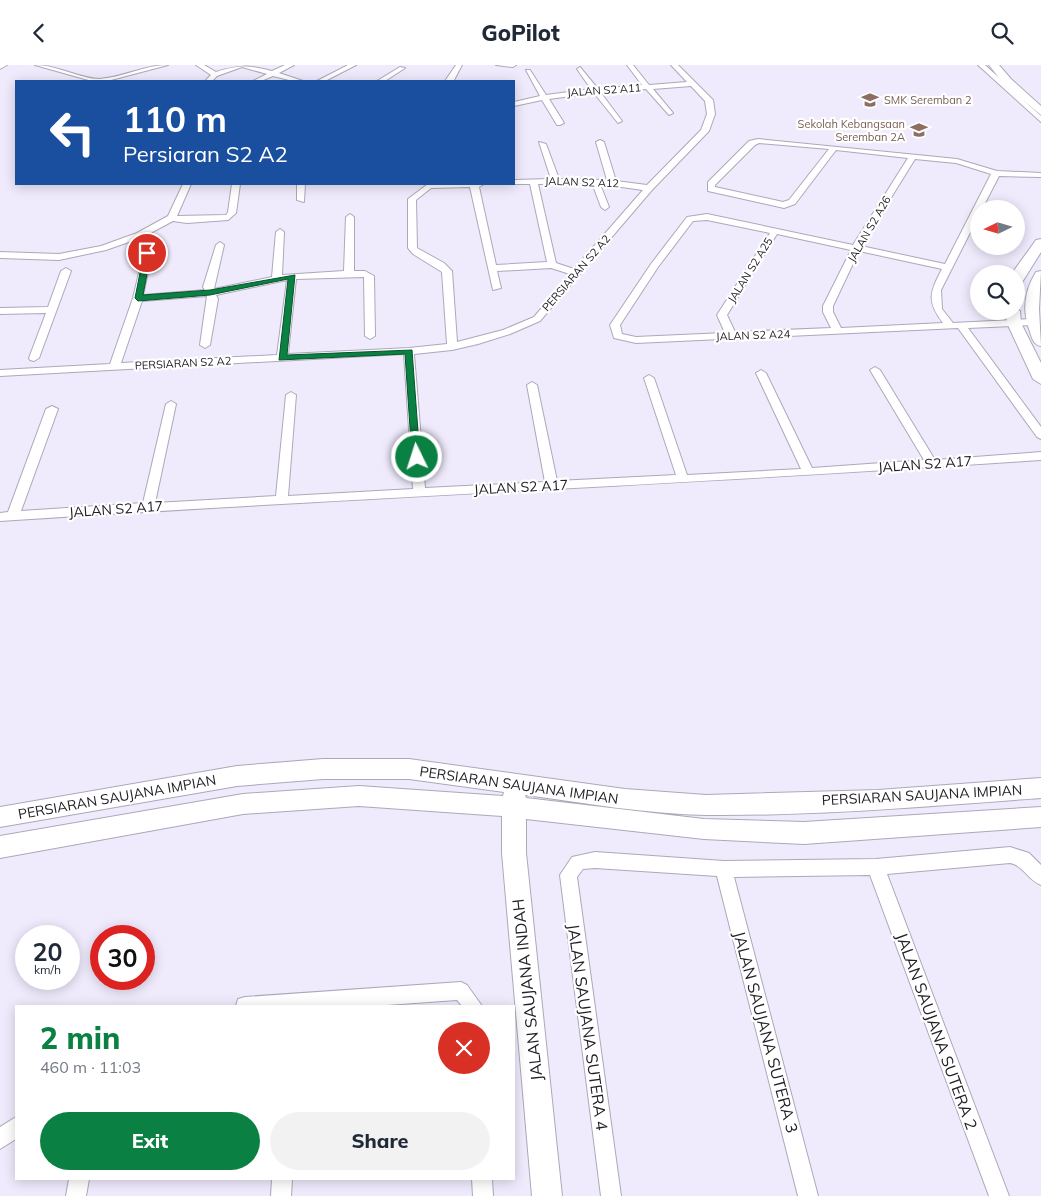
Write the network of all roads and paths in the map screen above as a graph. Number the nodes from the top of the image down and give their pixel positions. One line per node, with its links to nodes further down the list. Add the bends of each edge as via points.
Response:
1 (4, 65): 16 (street)
2 (38, 65): 22 (street)
3 (165, 65): 23 (street)
4 (199, 65): 21 (street)
5 (242, 65): 20 (street); 21 (street)
6 (291, 65): 20 (street)
7 (352, 65): 27 (street)
8 (459, 65): 29 (street)
9 (499, 65): 10 (street)
10 (513, 65)
11 (674, 65): 30 (street, PERSIARAN S2 A2)
12 (981, 65): 35 (street)
13 (994, 65): 35 (street)
14 (1006, 65): 34 (street, via 1019,82)
15 (630, 66): 31 (street)
16 (0, 67)
17 (402, 68): 28 (street)
18 (580, 69): 32 (street)
19 (528, 71): 33 (street)
20 (273, 73): 25 (street); 26 (street)
21 (215, 75): 24 (street)
22 (95, 80)
23 (103, 80)
24 (209, 80)
25 (258, 80)
26 (297, 80)
27 (322, 80)
28 (382, 80)
29 (452, 80)
30 (694, 84): 31 (street, JALAN S2 A11); 58 (street, PERSIARAN S2 A2, via 708,100 711,114 705,131)
31 (649, 87): 32 (street, JALAN S2 A11); 38 (street)
32 (595, 90): 33 (street, JALAN S2 A11); 40 (street)
33 (544, 98): 36 (street, JALAN S2 A11); 41 (street)
34 (1041, 101)
35 (1024, 102): 37 (street); 39 (street)
36 (515, 104)
37 (1041, 112)
38 (669, 113)
39 (1041, 119)
40 (618, 121)
41 (560, 123)
42 (600, 141): 52 (street)
43 (542, 144): 48 (street)
44 (834, 148): 44 (street, via 758,141 740,154 711,184 711,189 775,205 792,202); 45 (street)
45 (913, 157): 46 (street, via 957,161); 67 (street, JALAN S2 A26)
46 (996, 173): 47 (street); 72 (street)
47 (1041, 175)
48 (555, 180): 49 (street, JALAN S2 A12); 50 (street, JALAN S2 A12)
49 (533, 181): 51 (street, JALAN S2 A12); 70 (street)
50 (595, 181): 52 (street, JALAN S2 A12); 60 (street)
51 (515, 182)
52 (612, 182): 58 (street, JALAN S2 A12)
53 (186, 185): 61 (street)
54 (236, 185): 61 (street, via 232,213 228,217 187,220)
55 (301, 185): 59 (street)
56 (429, 185): 95 (street, via 412,199 414,248 447,271)
57 (474, 185): 73 (street)
58 (649, 188): 76 (street, PERSIARAN S2 A2)
59 (301, 199)
60 (605, 207)
61 (172, 217): 69 (street, via 140,235 103,248 59,257)
62 (350, 217): 75 (street)
63 (775, 231): 67 (street); 92 (street, JALAN S2 A25, via 722,315); 92 (street, JALAN S2 A24, via 707,217 690,219 615,325 618,337 636,340)
64 (280, 232): 79 (street)
65 (1041, 243): 71 (street)
66 (220, 245): 81 (street, via 208,287)
67 (856, 248): 72 (street); 90 (street, JALAN S2 A26, via 828,306)
68 (147, 253): 82 (street)
69 (0, 255)
70 (552, 265): 73 (street); 76 (street)
71 (1025, 265)
72 (947, 267): 89 (street, via 936,290 935,301 937,309)
73 (492, 268): 80 (street)
74 (66, 271): 83 (street)
75 (349, 273): 78 (street); 91 (street, via 369,276)
76 (576, 273): 95 (street, PERSIARAN S2 A2, via 537,319 511,332)
77 (1041, 275): 88 (street, via 1034,291)
78 (292, 276): 79 (street); 98 (street)
79 (277, 279): 81 (street)
80 (496, 288)
81 (210, 293): 82 (street); 94 (street, via 213,299)
82 (138, 298): 99 (street)
83 (52, 309): 84 (street); 97 (street)
84 (0, 311)
85 (994, 320): 89 (street, JALAN S2 A24)
86 (1014, 320): 104 (street)
87 (1024, 320): 88 (street, JALAN S2 A24)
88 (1032, 322): 93 (street)
89 (956, 326): 90 (street, JALAN S2 A24); 109 (street)
90 (838, 331): 92 (street, JALAN S2 A24)
91 (370, 336)
92 (732, 336)
93 (1041, 342)
94 (204, 345)
95 (452, 347): 96 (street, PERSIARAN S2 A2)
96 (409, 351): 98 (street, PERSIARAN S2 A2); 115 (street)
97 (34, 357)
98 (282, 358): 99 (street, PERSIARAN S2 A2)
99 (115, 366): 101 (street, PERSIARAN S2 A2)
100 (875, 370): 111 (street)
101 (0, 373)
102 (761, 373): 112 (street)
103 (649, 378): 113 (street)
104 (1041, 379)
105 (532, 385): 114 (street)
106 (291, 395): 116 (street)
107 (171, 404): 117 (street)
108 (52, 409): 118 (street)
109 (1041, 435)
110 (1041, 456): 111 (street, JALAN S2 A17)
111 (932, 463): 112 (street, JALAN S2 A17)
112 (808, 472): 113 (street, JALAN S2 A17)
113 (684, 479): 114 (street, JALAN S2 A17)
114 (552, 485): 115 (street, JALAN S2 A17)
115 (420, 493): 116 (street, JALAN S2 A17)
116 (282, 500): 117 (street, JALAN S2 A17)
117 (148, 507): 118 (street, JALAN S2 A17)
118 (13, 516): 119 (street, JALAN S2 A17)
119 (0, 517)
120 (1041, 788): 121 (street, PERSIARAN SAUJANA IMPIAN, via 878,800 706,805)
121 (513, 795): 122 (street, PERSIARAN SAUJANA IMPIAN, via 409,769 323,769 236,776); 123 (street, PERSIARAN SAUJANA IMPIAN, via 704,829 804,833); 124 (street, PERSIARAN SAUJANA IMPIAN, via 358,796 243,804); 138 (street, JALAN SAUJANA INDAH, via 514,853)
122 (0, 817)
123 (1041, 817)
124 (0, 847)
125 (876, 867): 126 (street); 127 (street, via 1010,855 1023,858); 141 (street, JALAN SAUJANA SUTERA 2)
126 (724, 869): 139 (street, JALAN SAUJANA SUTERA 4, via 595,860 578,861 568,875); 140 (street, JALAN SAUJANA SUTERA 3)
127 (1041, 877)
128 (294, 1005): 129 (street, via 461,991)
129 (472, 1005)
130 (15, 1128): 131 (street)
131 (0, 1139)
132 (79, 1180): 135 (street)
133 (282, 1180): 136 (street)
134 (482, 1180): 137 (street)
135 (76, 1196)
136 (281, 1196)
137 (483, 1196)
138 (547, 1196)
139 (611, 1196)
140 (808, 1196)
141 (999, 1196)

